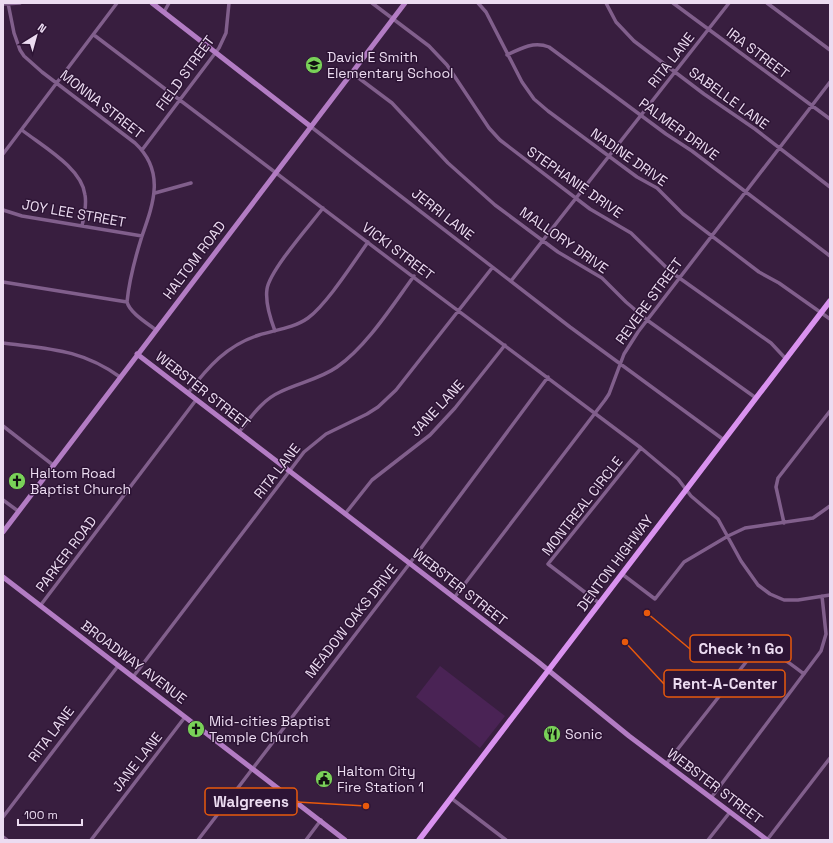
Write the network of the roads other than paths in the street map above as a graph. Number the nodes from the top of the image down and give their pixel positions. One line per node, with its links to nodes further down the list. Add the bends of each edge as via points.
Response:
1 (20, 3): 14 (street)
2 (118, 3): 18 (street)
3 (152, 3): 15 (main road, JERRI LANE)
4 (169, 3): 15 (street)
5 (229, 3): 20 (street, FIELD STREET, via 226,33)
6 (372, 3): 16 (street, STEPHANIE DRIVE)
7 (406, 3): 16 (main road, HALTOM ROAD)
8 (478, 3): 21 (street, NADINE DRIVE, via 486,12)
9 (606, 3): 22 (street, SABELLE LANE, via 624,31)
10 (674, 3): 17 (street, IRA STREET)
11 (729, 3): 17 (street, RITA LANE)
12 (767, 3): 19 (street)
13 (3, 4): 14 (street)
14 (8, 4): 25 (street, MONNA STREET, via 20,50 30,62)
15 (164, 12): 20 (main road, JERRI LANE)
16 (394, 19): 23 (main road, HALTOM ROAD); 41 (street, STEPHANIE DRIVE, via 447,65 489,128 500,140)
17 (708, 30): 22 (street, RITA LANE); 27 (street, IRA STREET)
18 (94, 35): 25 (street); 26 (street, VICKI STREET)
19 (830, 50)
20 (216, 52): 26 (street, FIELD STREET); 30 (main road, JERRI LANE)
21 (507, 55): 28 (street, PALMER DRIVE, via 528,45 549,47); 35 (street, NADINE DRIVE, via 534,99)
22 (675, 72): 28 (street, RITA LANE); 32 (street, SABELLE LANE)
23 (352, 73): 30 (main road, HALTOM ROAD); 47 (street, MALLORY DRIVE, via 392,103 476,188)
24 (830, 82): 27 (street, REVERE STREET)
25 (58, 83): 31 (street); 33 (street, MONNA STREET)
26 (179, 100): 33 (street, FIELD STREET); 36 (street, VICKI STREET)
27 (812, 105): 29 (street, IRA STREET); 32 (street, REVERE STREET)
28 (641, 115): 35 (street, RITA LANE); 39 (street, PALMER DRIVE)
29 (830, 119)
30 (310, 126): 36 (main road, HALTOM ROAD); 50 (street, JERRI LANE)
31 (22, 130): 34 (street); 44 (street, via 77,174 86,202)
32 (779, 148): 38 (street, SABELLE LANE); 39 (street, REVERE STREET)
33 (142, 150): 40 (street, MONNA STREET, via 151,166)
34 (3, 154)
35 (607, 156): 41 (street, RITA LANE); 46 (street, NADINE DRIVE, via 637,178 657,188 683,214)
36 (275, 173): 42 (street, VICKI STREET); 61 (main road, HALTOM ROAD)
37 (191, 183): 40 (street)
38 (830, 187)
39 (746, 191): 46 (street, REVERE STREET); 49 (street, PALMER DRIVE)
40 (155, 193): 45 (street, MONNA STREET)
41 (575, 198): 47 (street, RITA LANE); 52 (street, STEPHANIE DRIVE, via 631,233 660,262)
42 (323, 208): 48 (street, VICKI STREET); 62 (street, via 268,282 266,293)
43 (3, 210): 44 (street, JOY LEE STREET, via 22,216)
44 (82, 226): 45 (street, JOY LEE STREET)
45 (142, 236): 56 (street, MONNA STREET)
46 (711, 236): 52 (street, REVERE STREET); 58 (street, NADINE DRIVE)
47 (543, 240): 53 (street, RITA LANE); 60 (street, MALLORY DRIVE, via 602,278)
48 (368, 242): 51 (street, VICKI STREET); 62 (street, via 317,310 300,323)
49 (830, 256)
50 (492, 268): 53 (street, JERRI LANE); 57 (street, RITA LANE)
51 (414, 276): 57 (street, VICKI STREET); 76 (street, via 381,321 346,360 336,368 268,399)
52 (680, 277): 60 (street, REVERE STREET); 66 (street, STEPHANIE DRIVE, via 771,343)
53 (511, 281): 67 (street, JERRI LANE)
54 (3, 282): 56 (street)
55 (830, 301): 58 (main road, DENTON HIGHWAY)
56 (128, 302): 61 (street, via 137,315)
57 (459, 310): 64 (street, VICKI STREET); 80 (street, RITA LANE, via 404,381 378,407 320,438 304,452)
58 (821, 313): 59 (street, NADINE DRIVE); 66 (main road, DENTON HIGHWAY)
59 (830, 319)
60 (647, 320): 67 (street, REVERE STREET, via 624,354); 71 (street, MALLORY DRIVE)
61 (156, 330): 65 (main road, HALTOM ROAD)
62 (274, 331): 70 (street, via 230,348 208,367)
63 (3, 343): 68 (street, via 72,353 95,361)
64 (505, 345): 69 (street, VICKI STREET); 85 (street, JANE LANE, via 430,435 372,480)
65 (137, 354): 68 (main road, HALTOM ROAD); 70 (main road, WEBSTER STREET)
66 (786, 359): 71 (main road, DENTON HIGHWAY)
67 (620, 365): 74 (street, REVERE STREET, via 610,394); 77 (street, JERRI LANE)
68 (120, 377): 79 (main road, HALTOM ROAD)
69 (548, 377): 74 (street, VICKI STREET); 89 (street, MEADOW OAKS DRIVE)
70 (188, 393): 72 (main road, WEBSTER STREET)
71 (756, 398): 77 (main road, DENTON HIGHWAY)
72 (196, 400): 76 (main road, WEBSTER STREET); 96 (street, PARKER ROAD)
73 (830, 411): 86 (street, via 778,478 776,487)
74 (594, 413): 78 (street, VICKI STREET); 94 (street, REVERE STREET)
75 (3, 426): 79 (street)
76 (238, 432): 80 (main road, WEBSTER STREET)
77 (724, 440): 81 (main road, DENTON HIGHWAY)
78 (641, 448): 81 (street, VICKI STREET, via 678,479); 95 (street, MONTREAL CIRCLE, via 548,564)
79 (53, 465): 84 (main road, HALTOM ROAD)
80 (289, 471): 85 (main road, WEBSTER STREET); 100 (street, RITA LANE)
81 (686, 489): 88 (street, VICKI STREET, via 718,519); 90 (main road, DENTON HIGHWAY)
82 (3, 500): 84 (street)
83 (830, 506): 86 (street, via 813,518)
84 (18, 511): 87 (main road, HALTOM ROAD)
85 (345, 514): 89 (main road, WEBSTER STREET)
86 (784, 523): 88 (street, via 740,529)
87 (3, 532)
88 (728, 536): 90 (street, via 684,562 655,599); 93 (street, VICKI STREET, via 753,580 770,594 789,600)
89 (410, 563): 94 (main road, WEBSTER STREET); 104 (street, MEADOW OAKS DRIVE)
90 (622, 574): 95 (main road, DENTON HIGHWAY)
91 (3, 578): 96 (main road, BROADWAY AVENUE)
92 (830, 595): 93 (street, VICKI STREET)
93 (822, 596): 99 (street, via 826,634 821,651)
94 (454, 598): 98 (main road, WEBSTER STREET)
95 (599, 603): 98 (main road, DENTON HIGHWAY)
96 (40, 606): 97 (main road, BROADWAY AVENUE)
97 (118, 666): 100 (main road, BROADWAY AVENUE); 108 (street, RITA LANE)
98 (548, 671): 103 (main road, WEBSTER STREET); 105 (main road, DENTON HIGHWAY)
99 (804, 674): 103 (street, via 775,654 764,653 750,657); 106 (street)
100 (133, 677): 101 (main road, BROADWAY AVENUE)
101 (185, 717): 104 (main road, BROADWAY AVENUE); 112 (street, JANE LANE)
102 (830, 758): 119 (street)
103 (666, 764): 106 (main road, WEBSTER STREET)
104 (253, 768): 109 (main road, BROADWAY AVENUE); 113 (street, MEADOW OAKS DRIVE)
105 (451, 798): 116 (main road, DENTON HIGHWAY); 117 (street)
106 (711, 798): 107 (main road, WEBSTER STREET)
107 (730, 812): 118 (street); 119 (main road, WEBSTER STREET)
108 (3, 817)
109 (321, 820): 114 (street); 115 (main road, BROADWAY AVENUE)
110 (3, 837): 111 (street)
111 (7, 840)
112 (91, 840)
113 (198, 840)
114 (306, 840)
115 (345, 840)
116 (419, 840)
117 (506, 840)
118 (708, 840)
119 (767, 840)

